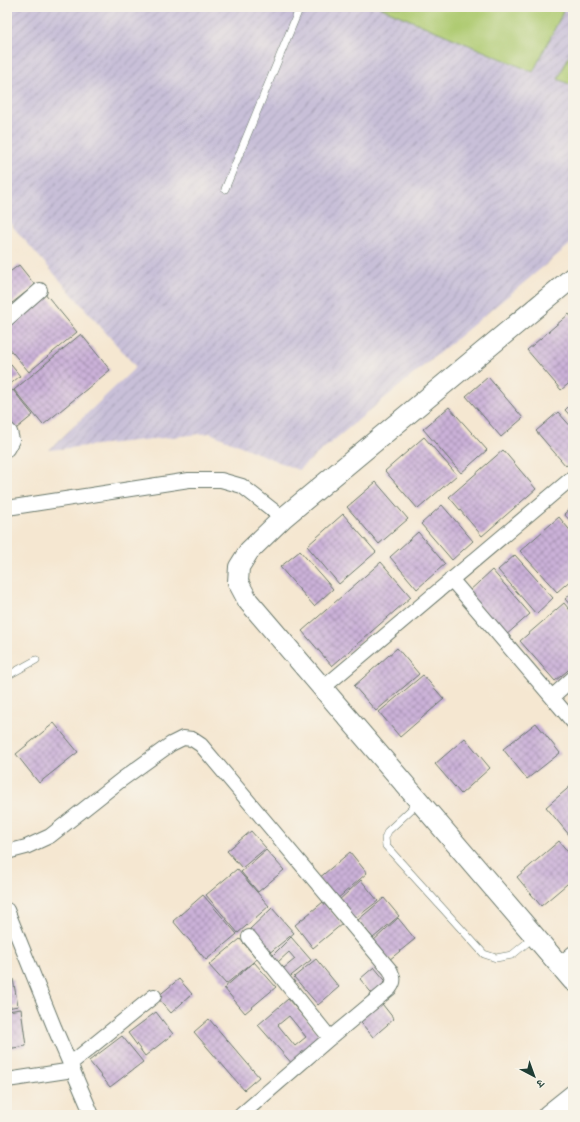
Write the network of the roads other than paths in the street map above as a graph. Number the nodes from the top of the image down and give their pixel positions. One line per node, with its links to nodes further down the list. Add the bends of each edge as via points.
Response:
1 (300, 7): 2 (lane)
2 (225, 189)
3 (573, 277): 10 (street)
4 (40, 290): 5 (street)
5 (7, 319)
6 (7, 429): 7 (street, via 12,440)
7 (7, 449)
8 (573, 476): 11 (street)
9 (7, 508): 10 (street, via 189,480 221,480 242,486)
10 (283, 518): 15 (street, via 249,551 239,567 238,582 248,601)
11 (451, 579): 15 (street); 16 (street)
12 (36, 660): 13 (lane)
13 (7, 676)
14 (573, 678): 16 (street)
15 (323, 688): 18 (street)
16 (552, 697): 17 (street)
17 (573, 722)
18 (419, 801): 21 (street); 21 (lane, via 388,831 385,838 386,846 484,954 496,958 512,955)
19 (7, 852): 26 (street, via 50,836 171,744 183,738 192,739 201,745 394,977 390,988)
20 (7, 910): 27 (street)
21 (535, 936): 23 (street)
22 (249, 937): 26 (street)
23 (566, 959): 24 (street)
24 (573, 981)
25 (154, 996): 27 (street, via 93,1046)
26 (330, 1038): 31 (street)
27 (72, 1067): 28 (street); 30 (street)
28 (7, 1080)
29 (573, 1095): 32 (street)
30 (92, 1115)
31 (241, 1115)
32 (548, 1115)

